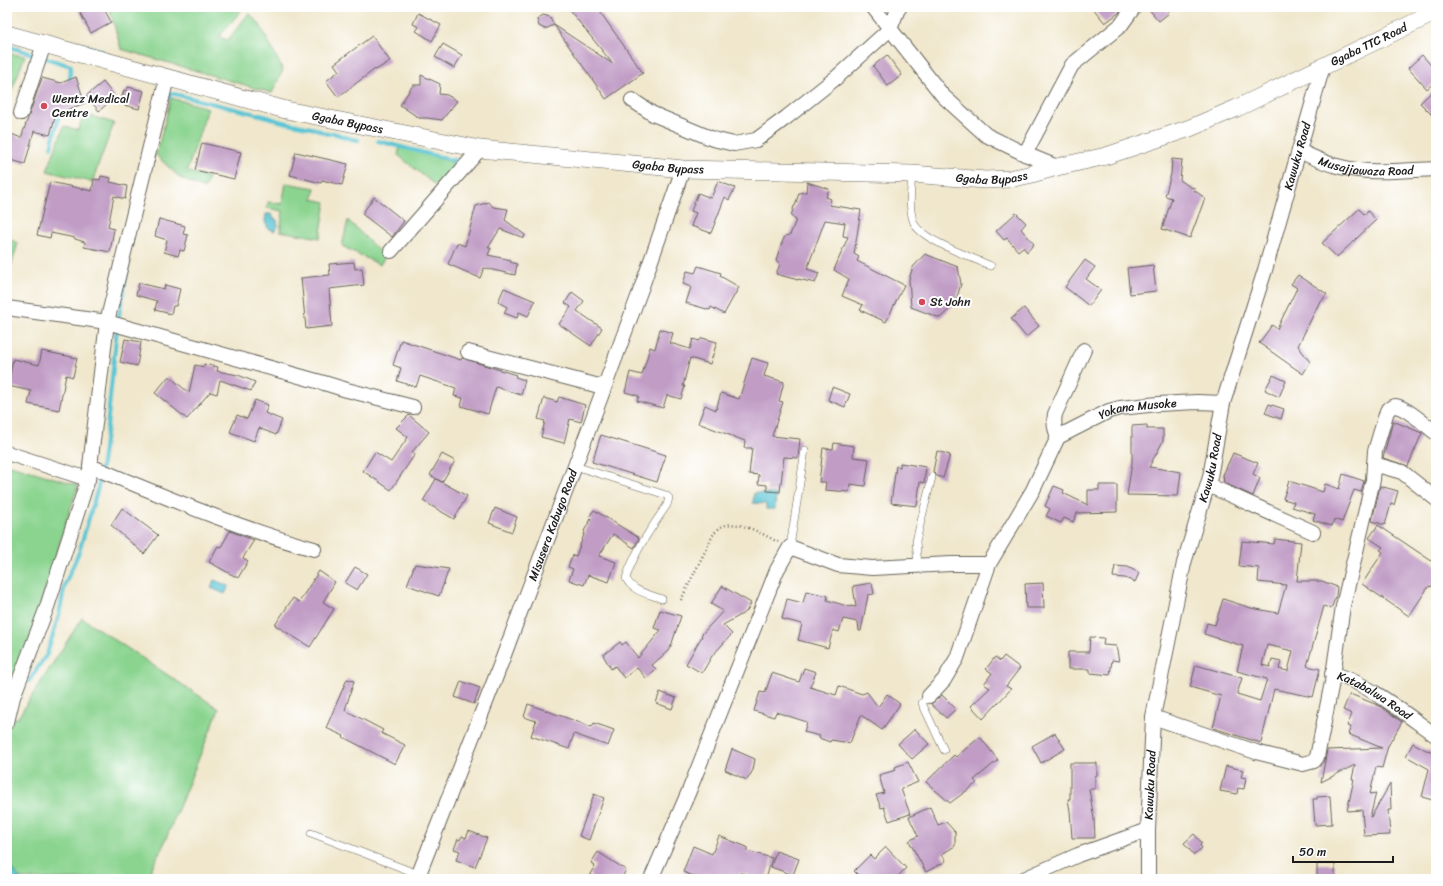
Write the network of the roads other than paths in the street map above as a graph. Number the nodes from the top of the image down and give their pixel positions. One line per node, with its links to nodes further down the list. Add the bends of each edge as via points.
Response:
1 (873, 7): 5 (street)
2 (900, 7): 5 (street)
3 (1134, 7): 14 (street, via 1121,25 1072,65)
4 (1436, 12): 8 (street, Ggaba TTC Road)
5 (890, 29): 10 (street, via 837,77 756,140 734,144 713,139 653,114); 14 (street, via 943,96 986,135)
6 (7, 34): 7 (street, Ggaba Bypass)
7 (44, 44): 9 (street, Ggaba Bypass); 11 (street)
8 (1323, 66): 13 (street, Kawuku Road); 15 (street, Ggaba Bypass, via 1190,128 1106,156)
9 (167, 78): 12 (street, Ggaba Bypass, via 286,110); 22 (street)
10 (632, 100)
11 (21, 112)
12 (480, 149): 16 (street, Ggaba Bypass); 19 (street)
13 (1299, 152): 17 (street, Musajjawaza Road, via 1336,166 1359,170 1379,172); 26 (street, Kawuku Road)
14 (1025, 154): 15 (street)
15 (1057, 166): 18 (street, Ggaba Bypass, via 1009,179 985,180)
16 (683, 169): 18 (street, Ggaba Bypass); 25 (street, Misusera Kabugo Road)
17 (1436, 169)
18 (912, 174): 20 (lane, via 910,209 915,225 927,238)
19 (392, 251)
20 (992, 266)
21 (7, 308): 22 (street)
22 (107, 322): 27 (street); 34 (street)
23 (1084, 350): 29 (street, via 1055,414 1053,422)
24 (468, 352): 25 (street)
25 (603, 387): 33 (street, Misusera Kabugo Road)
26 (1223, 403): 29 (street, Yokana Musoke, via 1197,402 1120,408 1109,411); 36 (street, Kawuku Road)
27 (413, 407)
28 (1436, 433): 32 (street, via 1405,410 1395,406 1390,408 1379,438)
29 (1058, 438): 41 (street, via 1029,496)
30 (805, 450): 39 (lane)
31 (7, 454): 34 (street)
32 (1374, 464): 37 (street, via 1402,472); 44 (street, via 1373,480 1343,606)
33 (575, 466): 43 (lane, via 669,498 643,541 626,578 629,585 635,589); 52 (street, Misusera Kabugo Road)
34 (89, 472): 40 (street); 47 (street, via 47,607 13,697)
35 (932, 478): 42 (lane, via 916,541)
36 (1208, 485): 38 (street); 46 (street, Kawuku Road, via 1184,563)
37 (1436, 499)
38 (1313, 532)
39 (790, 547): 42 (street, via 838,565 872,568); 53 (street, via 777,570)
40 (314, 549)
41 (989, 564): 42 (street); 45 (street, via 957,658 944,680)
42 (918, 566)
43 (662, 600)
44 (1332, 674): 46 (street, via 1317,757 1308,764 1256,752); 48 (street, Katabalwa Road, via 1349,678)
45 (929, 696): 49 (lane, via 922,703)
46 (1153, 717): 50 (street, Kawuku Road)
47 (7, 722)
48 (1435, 735)
49 (944, 750)
50 (1148, 830): 54 (street, via 1078,855); 55 (street, Kawuku Road)
51 (311, 833): 52 (lane)
52 (418, 877)
53 (651, 879)
54 (1024, 879)
55 (1148, 879)

